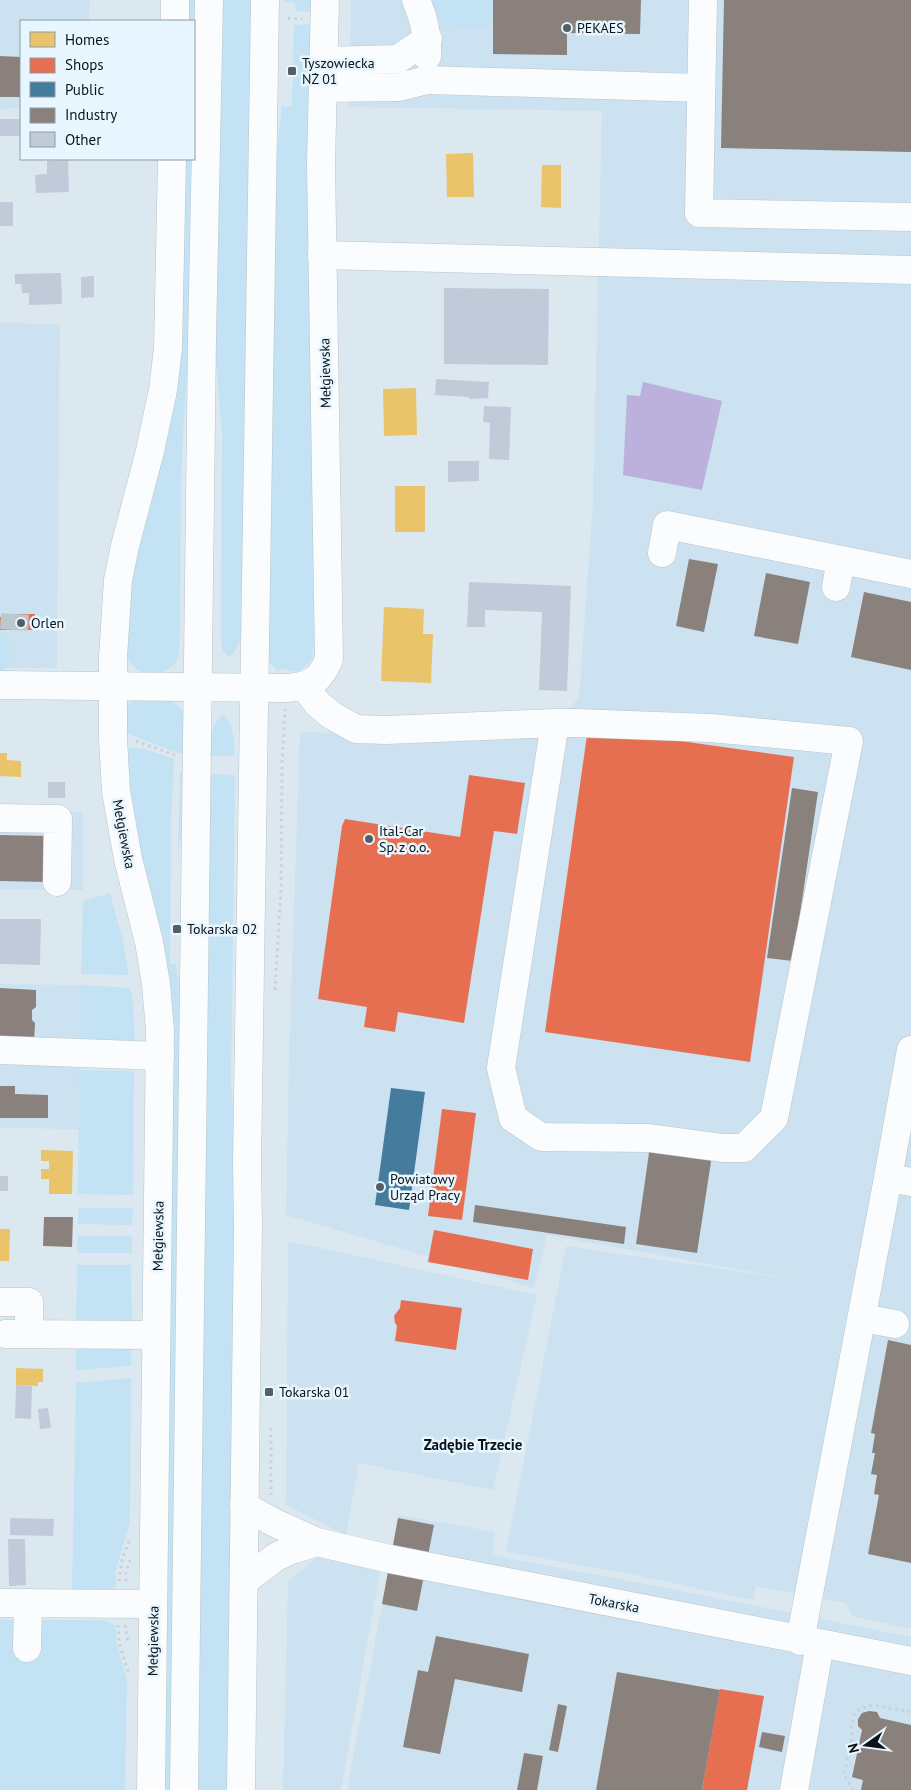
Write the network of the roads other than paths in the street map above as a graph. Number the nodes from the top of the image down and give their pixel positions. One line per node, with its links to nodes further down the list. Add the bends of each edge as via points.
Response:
1 (175, 0): 7 (main road)
2 (209, 0): 23 (main road)
3 (265, 0): 24 (main road)
4 (325, 0): 9 (main road, Mełgiewska)
5 (416, 0): 8 (main road)
6 (703, 0): 12 (main road)
7 (175, 20)
8 (428, 39): 9 (main road, via 398,59); 10 (main road)
9 (324, 61): 11 (main road, Mełgiewska)
10 (427, 80): 11 (main road, via 399,87); 12 (main road)
11 (324, 88): 15 (main road, Mełgiewska)
12 (701, 88): 14 (main road, via 699,212)
13 (172, 160): 22 (main road, Mełgiewska, via 165,373 160,408 118,580)
14 (911, 217)
15 (322, 255): 16 (main road); 25 (main road, Mełgiewska, via 329,658 318,678)
16 (911, 270)
17 (662, 553): 18 (main road, via 667,525)
18 (841, 560): 19 (main road); 20 (main road)
19 (911, 574)
20 (836, 587)
21 (0, 685): 22 (main road)
22 (113, 686): 23 (main road); 31 (main road, Mełgiewska, via 116,791 124,842 152,960)
23 (199, 687): 24 (main road); 47 (main road)
24 (256, 687): 25 (main road); 37 (main road)
25 (305, 687): 26 (main road, via 331,716 356,729)
26 (555, 723): 26 (main road, via 710,728 849,741 774,1118 744,1148 649,1138 541,1137 513,1118 501,1068)
27 (0, 818): 28 (main road, via 58,820)
28 (57, 882)
29 (0, 1050): 31 (main road)
30 (911, 1050): 32 (main road)
31 (160, 1056): 36 (main road, Mełgiewska)
32 (900, 1180): 34 (main road)
33 (0, 1302): 36 (main road, via 28,1302 17,1334)
34 (862, 1318): 35 (main road); 43 (main road)
35 (895, 1324)
36 (156, 1335): 42 (main road, Mełgiewska)
37 (244, 1506): 38 (main road, Tokarska, via 275,1524); 39 (main road)
38 (318, 1542): 39 (main road, Tokarska, via 291,1550); 43 (main road, Tokarska)
39 (244, 1581): 48 (main road)
40 (0, 1603): 41 (main road)
41 (28, 1603): 42 (main road); 44 (main road)
42 (153, 1604): 46 (main road, Mełgiewska)
43 (810, 1643): 45 (main road, Tokarska); 49 (main road)
44 (27, 1648)
45 (911, 1661)
46 (151, 1790)
47 (184, 1790)
48 (241, 1790)
49 (794, 1790)

